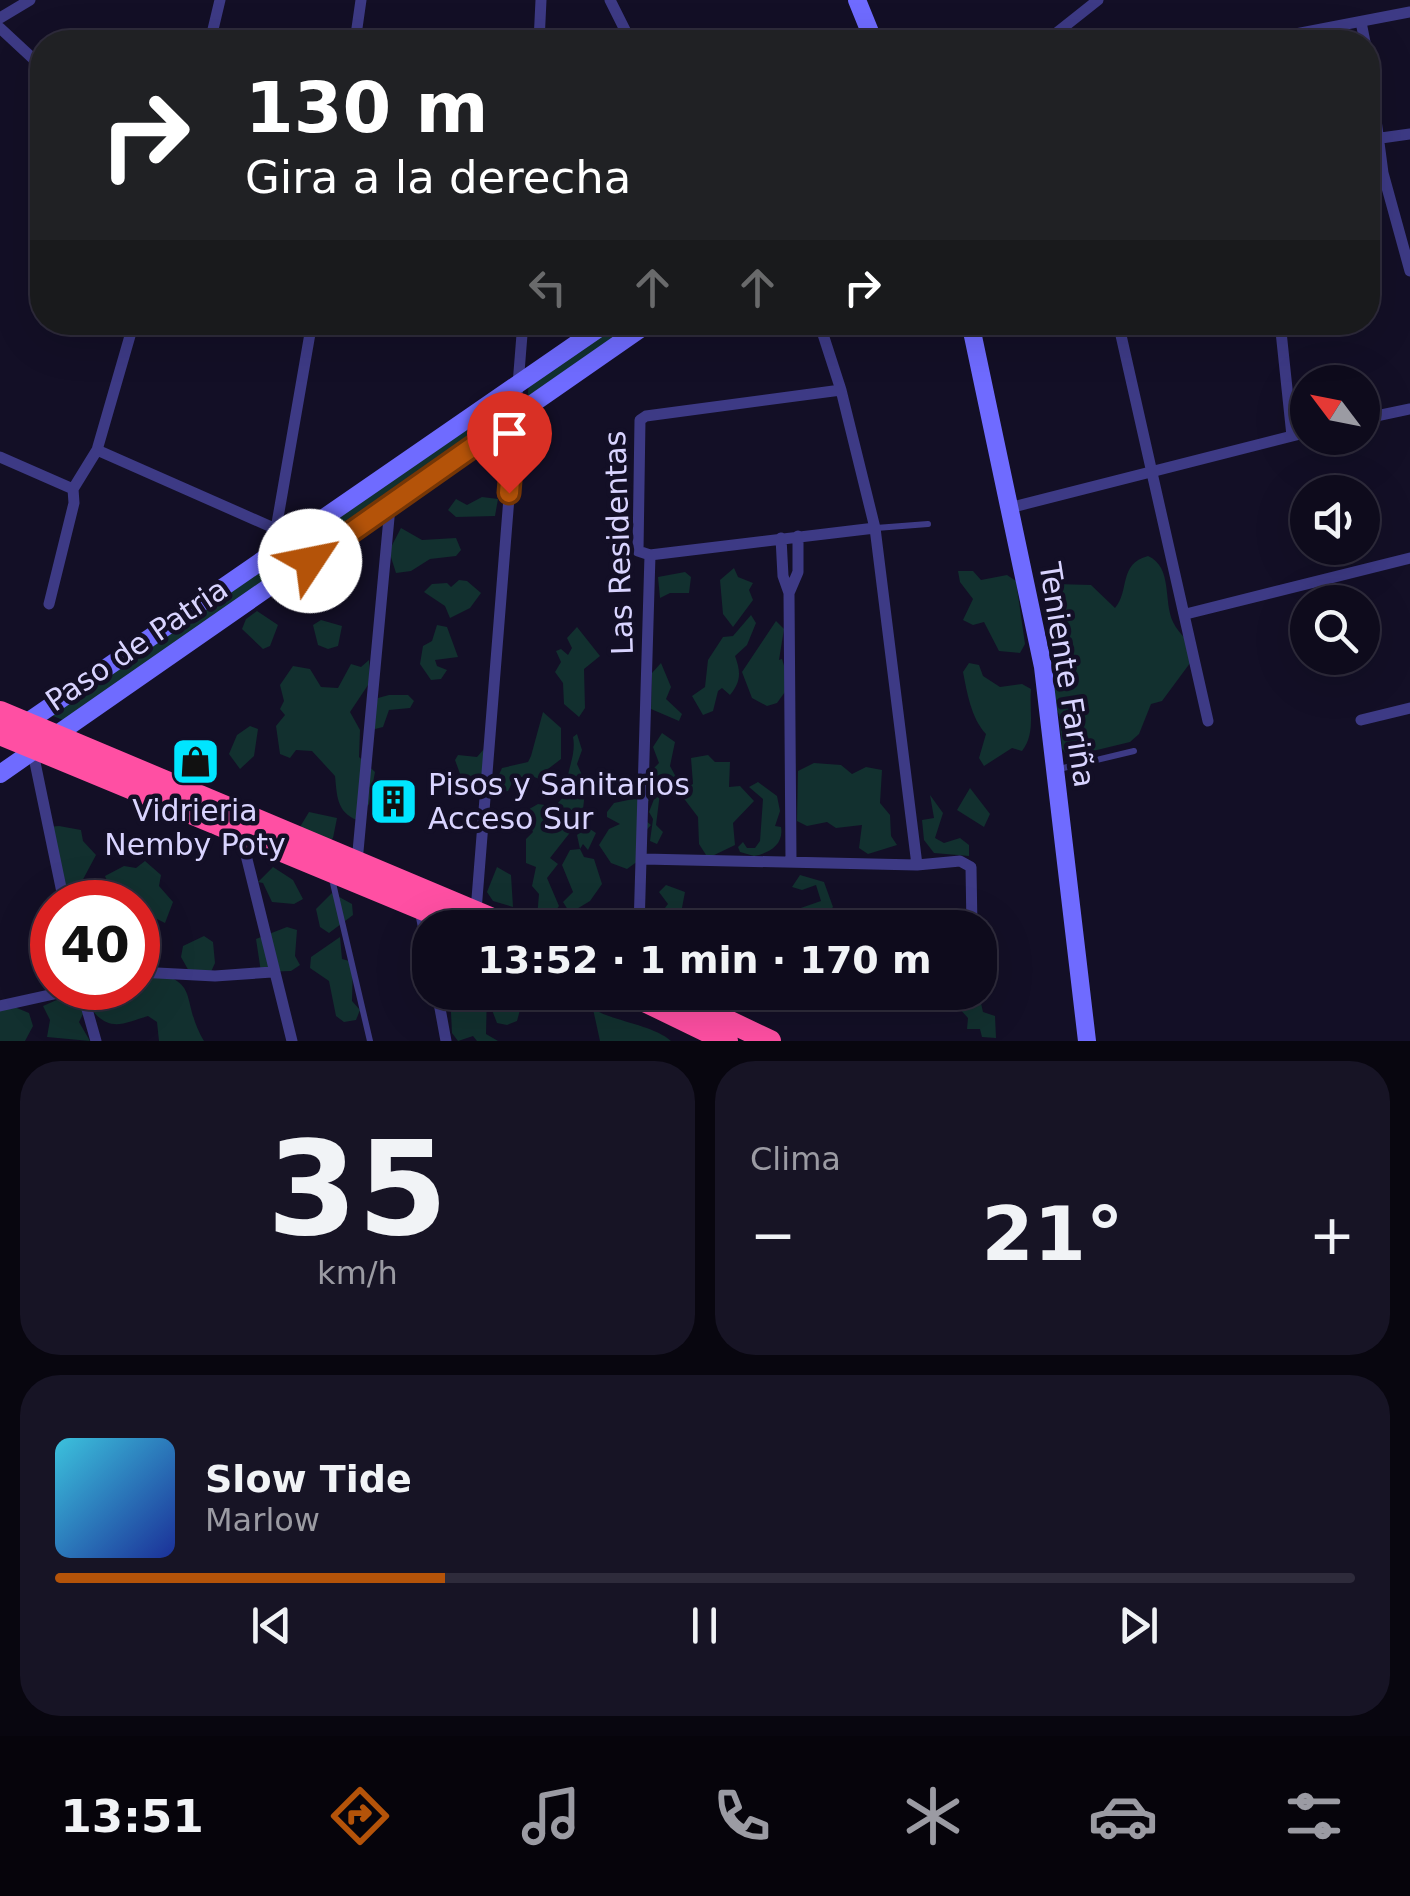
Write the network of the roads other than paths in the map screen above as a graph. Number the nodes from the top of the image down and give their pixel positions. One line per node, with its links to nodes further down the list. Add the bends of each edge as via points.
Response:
1 (220, 0): 12 (street)
2 (361, 0): 13 (street)
3 (541, 0): 14 (street)
4 (610, 0): 15 (street)
5 (857, 0): 16 (street)
6 (1098, 0): 17 (street)
7 (24, 2): 9 (street)
8 (1410, 12): 10 (street)
9 (0, 18)
10 (1361, 22): 18 (street); 19 (street)
11 (0, 28): 20 (street)
12 (213, 30)
13 (357, 30)
14 (539, 30)
15 (624, 30)
16 (869, 30)
17 (1060, 30)
18 (1318, 30)
19 (1362, 30)
20 (30, 56)
21 (1380, 132): 23 (street)
22 (1410, 134): 23 (street)
23 (1381, 138): 24 (street, via 1383,173)
24 (1410, 272)
25 (130, 335): 41 (street)
26 (310, 335): 48 (street)
27 (523, 335): 34 (street)
28 (589, 335): 34 (street, Paso de Patria)
29 (632, 335): 38 (street, Paso de Patria)
30 (823, 335): 35 (street)
31 (973, 335): 46 (street, Teniente Fariña)
32 (1121, 335): 43 (street)
33 (1281, 335): 39 (street)
34 (520, 383): 38 (street); 52 (street, Paso de Patria)
35 (841, 390): 49 (street); 53 (street, Las Residentas, via 642,418 638,551)
36 (1410, 408): 37 (street)
37 (1380, 416)
38 (515, 417): 45 (street, Paso de Patria); 80 (street)
39 (1290, 417)
40 (1290, 437): 43 (street)
41 (98, 450): 44 (street); 48 (street)
42 (0, 457): 44 (street)
43 (1154, 474): 46 (street); 58 (street)
44 (72, 490): 57 (street)
45 (390, 506): 55 (street, Paso de Patria); 72 (street)
46 (1010, 508): 67 (street, Teniente Fariña)
47 (928, 524): 49 (lane)
48 (276, 528): 52 (street)
49 (875, 528): 50 (street); 73 (street)
50 (798, 536): 51 (street); 56 (street, via 798,572)
51 (782, 538): 53 (street); 56 (street)
52 (275, 554): 55 (street); 64 (street, Paso de Patria)
53 (650, 555): 70 (street, Las Residentas)
54 (1410, 558): 58 (street)
55 (284, 579): 63 (street, Paso de Patria)
56 (789, 593): 71 (street)
57 (49, 604)
58 (1186, 614): 62 (street)
59 (1410, 708): 61 (street)
60 (0, 712): 64 (highway)
61 (1361, 720)
62 (1208, 722)
63 (54, 734): 64 (highway); 65 (street, Paso de Patria); 72 (highway)
64 (6, 737): 65 (highway); 68 (street)
65 (32, 748): 68 (street, Paso de Patria); 69 (highway); 75 (street)
66 (1134, 751): 67 (lane)
67 (1058, 770): 97 (street, Teniente Fariña)
68 (2, 772)
69 (241, 835): 74 (highway); 83 (street)
70 (644, 860): 71 (street); 81 (street, Las Residentas)
71 (791, 861): 73 (street)
72 (357, 862): 79 (highway)
73 (918, 865): 82 (street, via 960,861 971,867)
74 (331, 872): 76 (highway); 93 (lane)
75 (59, 880)
76 (420, 907): 77 (street); 78 (highway)
77 (421, 910)
78 (432, 910)
79 (452, 910)
80 (473, 910)
81 (640, 910)
82 (972, 910)
83 (272, 972): 84 (street); 92 (street)
84 (160, 973)
85 (30, 999): 86 (street)
86 (0, 1006)
87 (87, 1010): 91 (street)
88 (440, 1010): 94 (street)
89 (663, 1010): 95 (highway)
90 (704, 1010): 96 (highway)
91 (96, 1041)
92 (292, 1041)
93 (370, 1041)
94 (446, 1041)
95 (726, 1041)
96 (770, 1041)
97 (1087, 1041)

